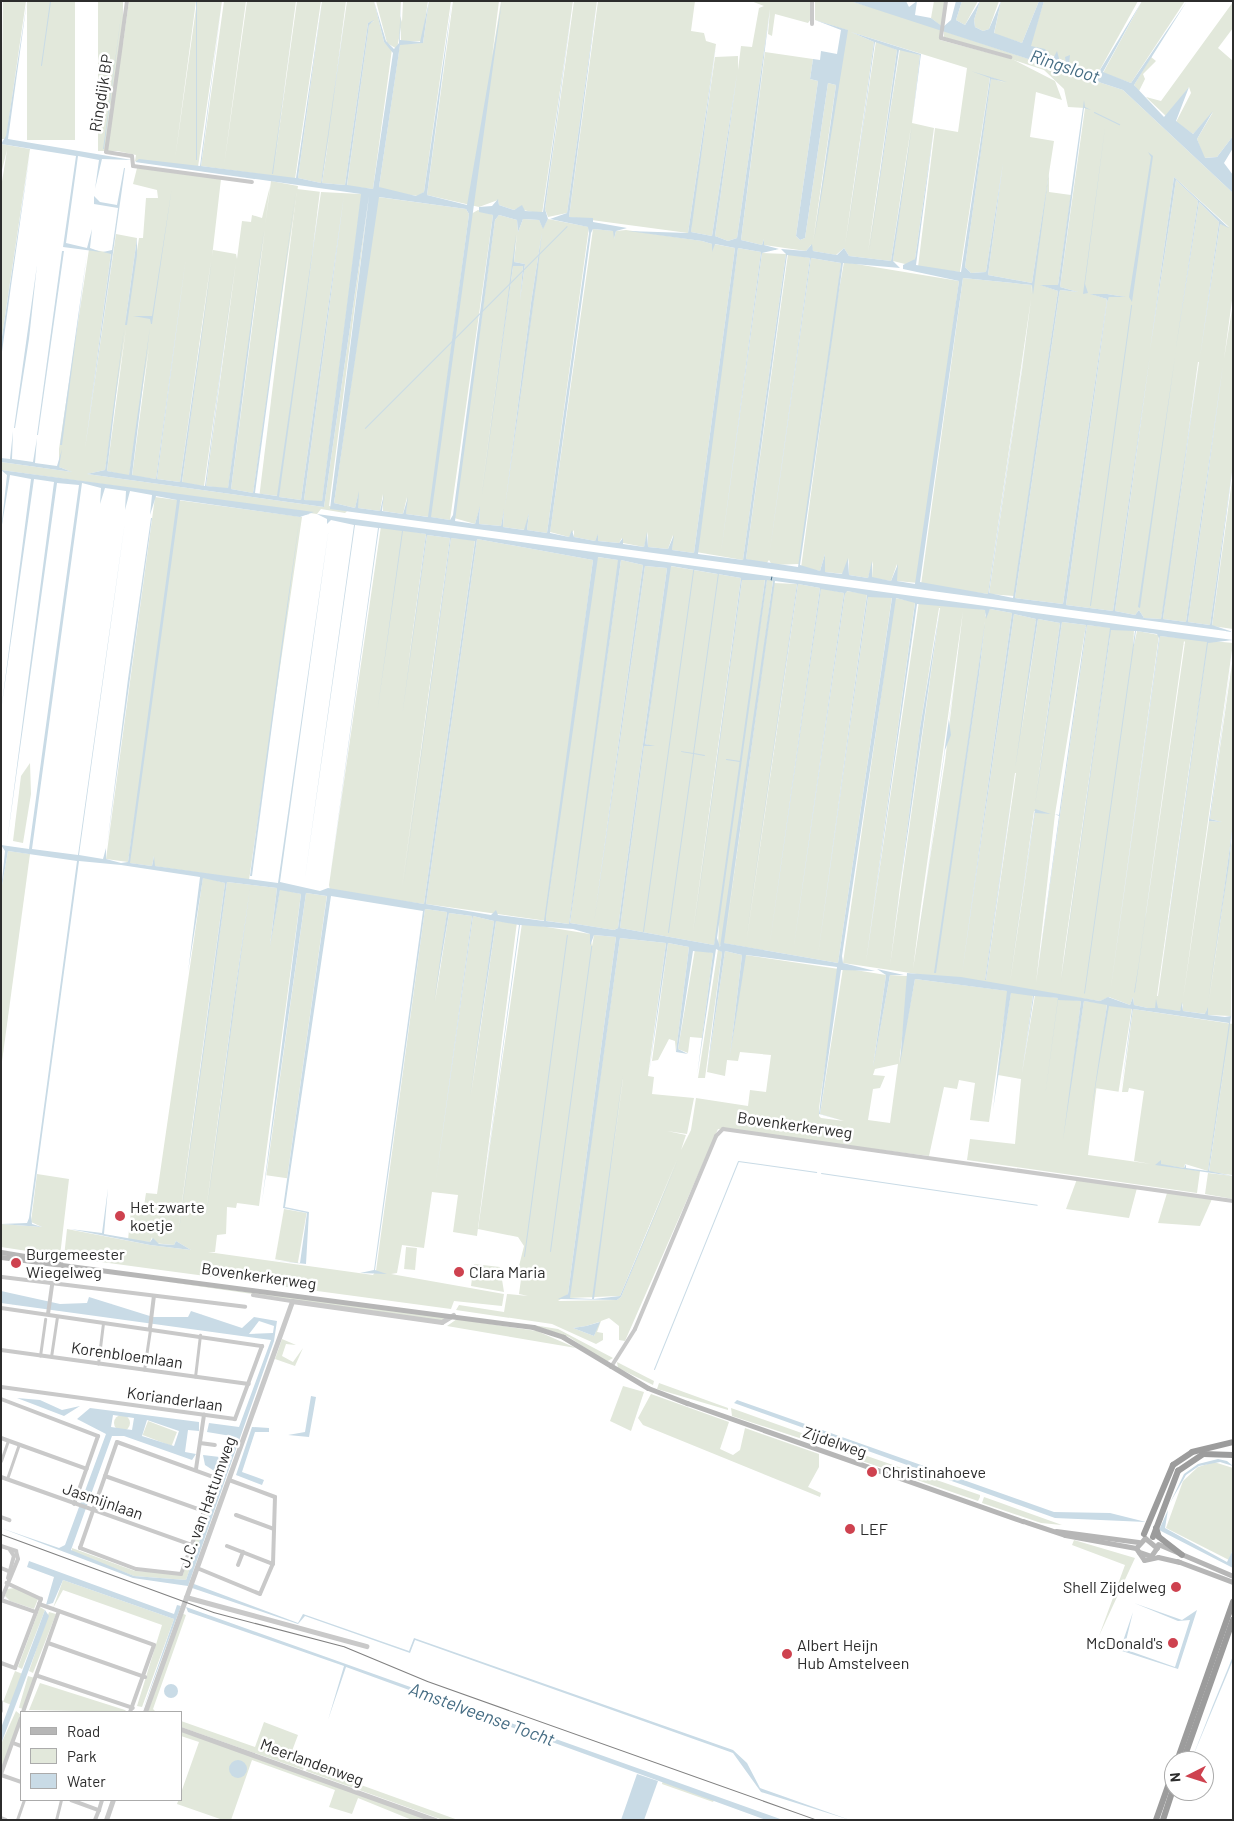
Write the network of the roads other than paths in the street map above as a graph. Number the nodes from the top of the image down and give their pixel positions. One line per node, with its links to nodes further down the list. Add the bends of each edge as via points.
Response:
1 (127, 1): 6 (street, Ringdijk BP, via 106,152 134,161)
2 (812, 1): 4 (street)
3 (946, 1): 5 (street, via 941,38)
4 (812, 24)
5 (1010, 57)
6 (252, 182)
7 (1233, 1201): 29 (street, Bovenkerkerweg, via 723,1129 716,1136 636,1329)
8 (1, 1252): 10 (main road, Bovenkerkerweg)
9 (1, 1257): 10 (main road, Bovenkerkerweg)
10 (62, 1262): 19 (main road, Bovenkerkerweg)
11 (2, 1277): 12 (street)
12 (52, 1284): 14 (street); 18 (street)
13 (253, 1295): 15 (street, Bovenkerkerweg)
14 (154, 1296): 16 (street); 23 (street)
15 (292, 1301): 19 (street, Bovenkerkerweg, via 442,1322); 48 (street, J.C. van Hattumweg)
16 (245, 1307)
17 (1, 1308): 18 (street, Korianderlaan)
18 (49, 1312): 20 (street, Korianderlaan)
19 (453, 1313): 29 (main road, Bovenkerkerweg, via 552,1332)
20 (57, 1315): 22 (street, Korianderlaan); 27 (street)
21 (45, 1319): 26 (street)
22 (103, 1322): 23 (street, Korianderlaan); 28 (street)
23 (150, 1326): 24 (street, Korianderlaan); 30 (street, Korianderlaan)
24 (200, 1335): 31 (street, Korianderlaan); 32 (street, Korianderlaan, via 261,1344)
25 (1, 1350): 26 (street, Korenbloemlaan)
26 (40, 1356): 27 (street, Korenbloemlaan)
27 (51, 1357): 28 (street, Korenbloemlaan)
28 (98, 1364): 30 (street, Korenbloemlaan)
29 (611, 1367): 58 (main road, Zijdelweg, via 648,1388 687,1403)
30 (144, 1370): 31 (street, Korenbloemlaan)
31 (195, 1377): 32 (street, Korenbloemlaan)
32 (249, 1384): 35 (street, Korianderlaan, via 236,1419)
33 (1, 1387): 35 (street, Korianderlaan)
34 (1, 1400): 44 (street, via 98,1436)
35 (204, 1415): 39 (street)
36 (1, 1438): 37 (street)
37 (8, 1441): 40 (street); 43 (street)
38 (1233, 1442): 59 (highway, via 1184,1456 1164,1478)
39 (200, 1443): 41 (street); 45 (street)
40 (19, 1445): 44 (street); 47 (street)
41 (215, 1446)
42 (1233, 1455): 56 (highway, via 1203,1454 1190,1460 1178,1471)
43 (1, 1461)
44 (87, 1469): 50 (street)
45 (196, 1469): 46 (street, via 117,1442); 52 (street, via 216,1478)
46 (105, 1476): 51 (street); 52 (street)
47 (4, 1478): 49 (street); 50 (street, Jasmijnlaan)
48 (228, 1480): 57 (street, via 275,1497); 72 (street, J.C. van Hattumweg)
49 (1, 1484)
50 (76, 1505): 51 (street, Jasmijnlaan)
51 (91, 1510): 61 (street, Jasmijnlaan); 61 (street, via 80,1548 136,1569 181,1574)
52 (204, 1511): 61 (street)
53 (236, 1516): 57 (street)
54 (1, 1517): 55 (street)
55 (9, 1520)
56 (1158, 1520): 59 (highway); 68 (highway, via 1159,1537)
57 (274, 1529): 69 (street)
58 (1055, 1531): 60 (main road, Zijdelweg); 65 (main road, Zijdelweg)
59 (1147, 1536): 60 (main road); 64 (main road)
60 (1137, 1540): 65 (main road)
61 (192, 1545)
62 (1, 1546): 73 (street, via 18,1554)
63 (227, 1546): 66 (street)
64 (1157, 1546): 67 (main road); 68 (main road)
65 (1136, 1550): 67 (main road, via 1146,1558)
66 (243, 1552): 69 (street); 70 (street)
67 (1154, 1555): 68 (main road)
68 (1181, 1559): 74 (main road); 75 (main road)
69 (273, 1564): 72 (street, via 260,1594)
70 (238, 1565)
71 (1, 1568): 73 (street)
72 (196, 1568): 77 (street, J.C. van Hattumweg)
73 (11, 1572): 76 (street)
74 (1233, 1576)
75 (1233, 1582)
76 (8, 1583): 78 (street); 80 (street, via 38,1594)
77 (186, 1597): 85 (street); 94 (street, J.C. van Hattumweg)
78 (1, 1600): 82 (street)
79 (1233, 1602): 99 (highway)
80 (39, 1604): 81 (street); 82 (street)
81 (59, 1611): 84 (street); 88 (street, via 154,1645)
82 (36, 1612): 86 (street, via 15,1668)
83 (1233, 1620): 100 (highway)
84 (48, 1643): 87 (street); 88 (street)
85 (366, 1646)
86 (1, 1663)
87 (38, 1676): 90 (street); 92 (street)
88 (145, 1678): 90 (street)
89 (3, 1703): 91 (street)
90 (133, 1708): 93 (street)
91 (1, 1711)
92 (26, 1711)
93 (131, 1711)
94 (145, 1711)
95 (20, 1721): 97 (street)
96 (182, 1729): 117 (street, Meerlandenweg)
97 (12, 1743): 98 (street); 101 (street)
98 (20, 1746)
99 (1181, 1751)
100 (1187, 1751)
101 (1, 1774): 102 (street)
102 (20, 1782)
103 (1164, 1797): 118 (highway)
104 (24, 1801): 113 (street)
105 (60, 1801): 114 (street)
106 (74, 1801): 110 (street)
107 (102, 1801): 110 (street)
108 (113, 1801): 116 (street)
109 (1169, 1801): 119 (highway)
110 (98, 1810): 115 (street)
111 (1, 1818): 112 (street)
112 (6, 1820)
113 (17, 1820)
114 (56, 1820)
115 (95, 1820)
116 (106, 1820)
117 (435, 1820)
118 (1156, 1820)
119 (1162, 1820)

